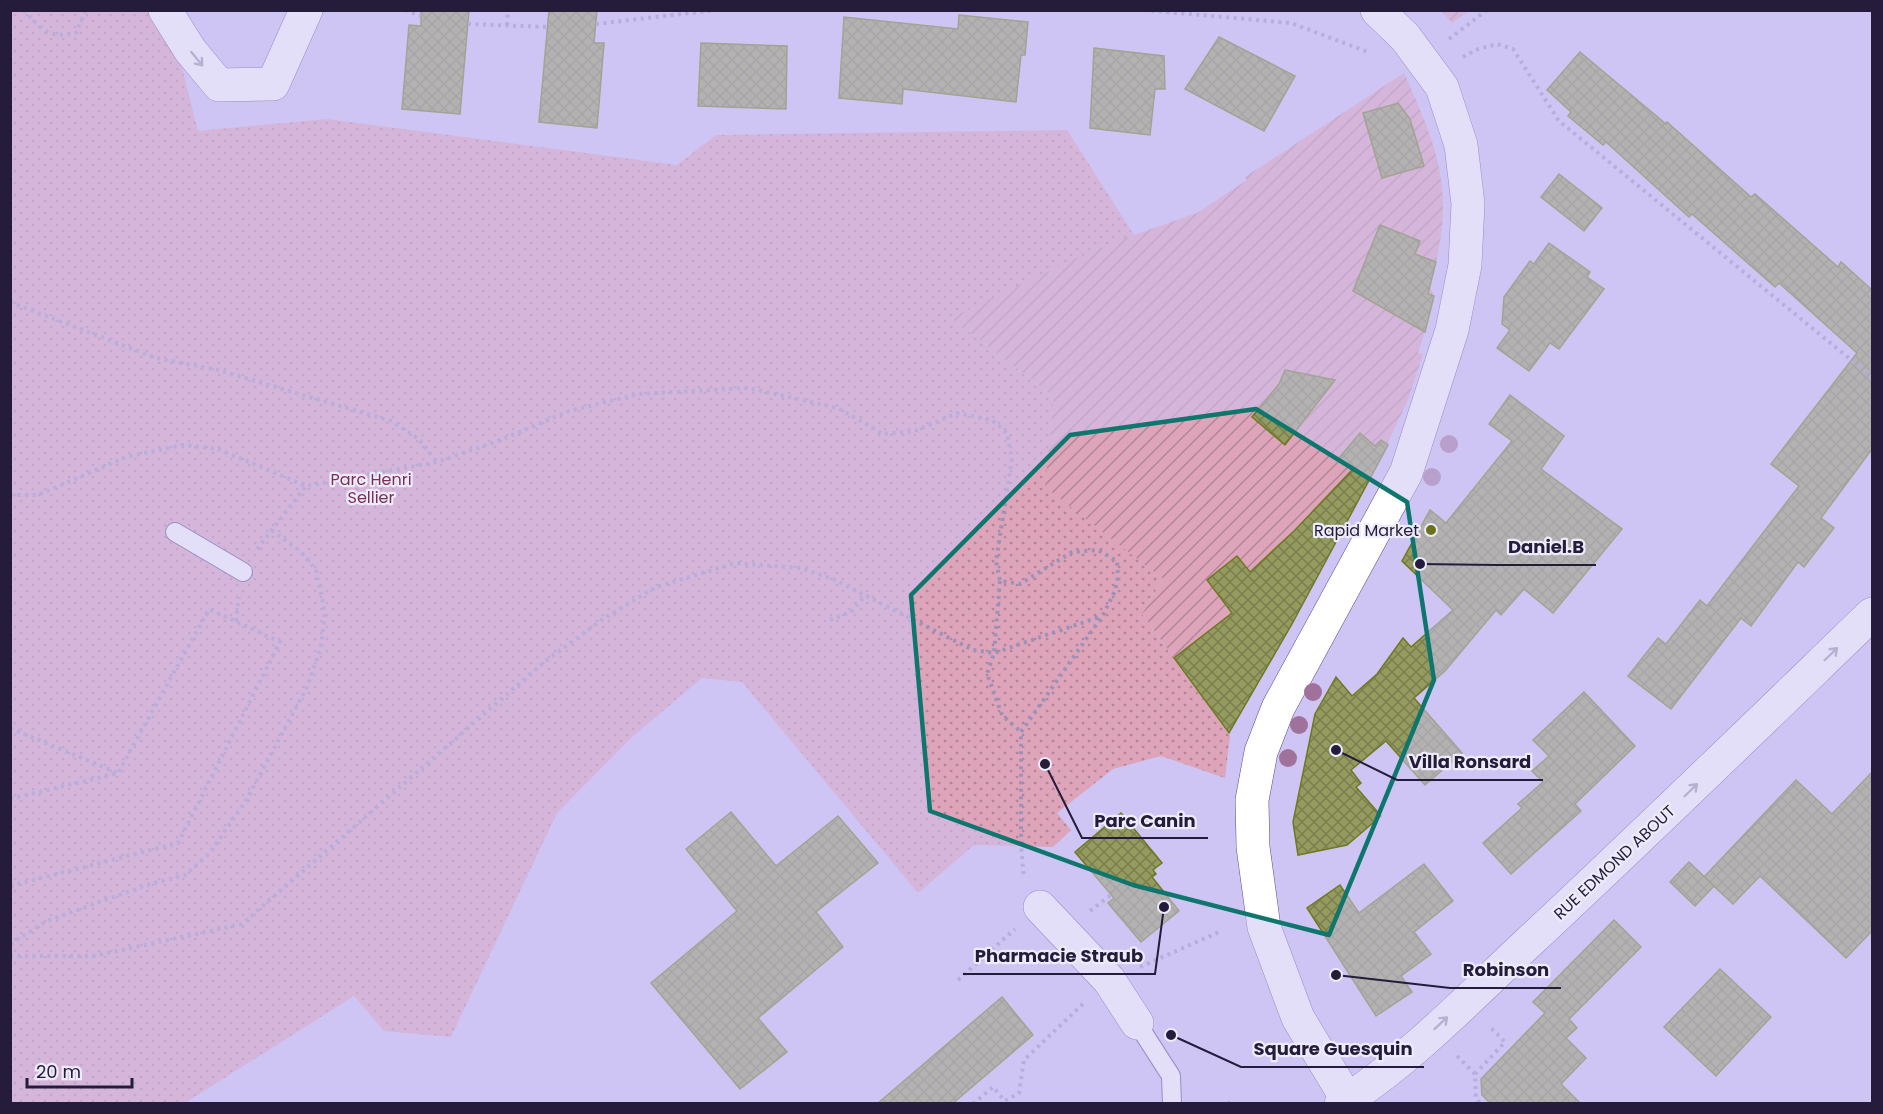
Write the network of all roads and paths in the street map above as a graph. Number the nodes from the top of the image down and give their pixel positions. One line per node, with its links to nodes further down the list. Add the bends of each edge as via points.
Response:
1 (24, 10): 2 (path, via 41,28 58,37 76,33)
2 (86, 10)
3 (165, 10): 4 (street, one-way to 4, via 190,50 219,85 273,84)
4 (306, 10)
5 (405, 10): 11 (path)
6 (508, 10): 14 (path)
7 (716, 10): 13 (path)
8 (1144, 10): 17 (path, via 1291,23)
9 (1377, 10): 48 (street, via 1405,37 1442,87 1461,145 1468,204 1465,265 1452,330 1406,473 1278,708 1261,752 1252,800 1253,847 1264,927 1298,1018)
10 (1487, 10): 16 (path)
11 (421, 16)
12 (468, 24): 14 (path)
13 (596, 24)
14 (507, 26): 15 (path)
15 (548, 27)
16 (1448, 40)
17 (1374, 54)
18 (1462, 58): 20 (path, via 1497,44 1513,49 1559,121)
19 (10, 302): 21 (path, via 156,358 229,374 391,421 419,439)
20 (1872, 377)
21 (437, 462): 22 (path, via 306,486 218,449 183,446 126,457 38,495); 26 (path, via 569,411 639,394 748,388 838,408 883,434 915,431 957,413 992,420 1007,433 1012,459 996,561)
22 (10, 495)
23 (271, 530): 39 (path, via 300,550 316,570 325,613 321,647 307,687 247,799 209,854 185,875 47,921)
24 (175, 532): 25 (lane)
25 (243, 572)
26 (1000, 581): 29 (path, via 1020,584 1072,552 1098,550 1117,561 1115,591); 31 (path)
27 (866, 595): 30 (path, via 851,612); 31 (path, via 973,650); 40 (path, via 800,568 736,563 656,587 603,619 543,663 242,924 94,957)
28 (1872, 614): 48 (street, RUE EDMOND ABOUT, one-way to 28, via 1395,1066 1475,992)
29 (1103, 615): 31 (path); 33 (path)
30 (830, 620)
31 (994, 653): 33 (path, via 987,674 1002,715)
32 (10, 728): 34 (path)
33 (1021, 732): 37 (path, via 1025,891)
34 (118, 773): 35 (path); 36 (path, via 209,609 280,642 178,843)
35 (10, 799)
36 (10, 886)
37 (1040, 907): 42 (path); 43 (street)
38 (1219, 932): 41 (path)
39 (10, 944)
40 (10, 956)
41 (1159, 959)
42 (958, 980)
43 (1109, 980): 45 (street); 49 (path, via 1024,1060 1019,1093 1005,1101 993,1087)
44 (1484, 1020): 47 (path, via 1505,1042)
45 (1137, 1023): 50 (lane, via 1171,1076)
46 (1453, 1052): 47 (path)
47 (1475, 1074): 51 (path, via 1476,1099)
48 (1346, 1102)
49 (974, 1104)
50 (1172, 1104)
51 (1481, 1104)

